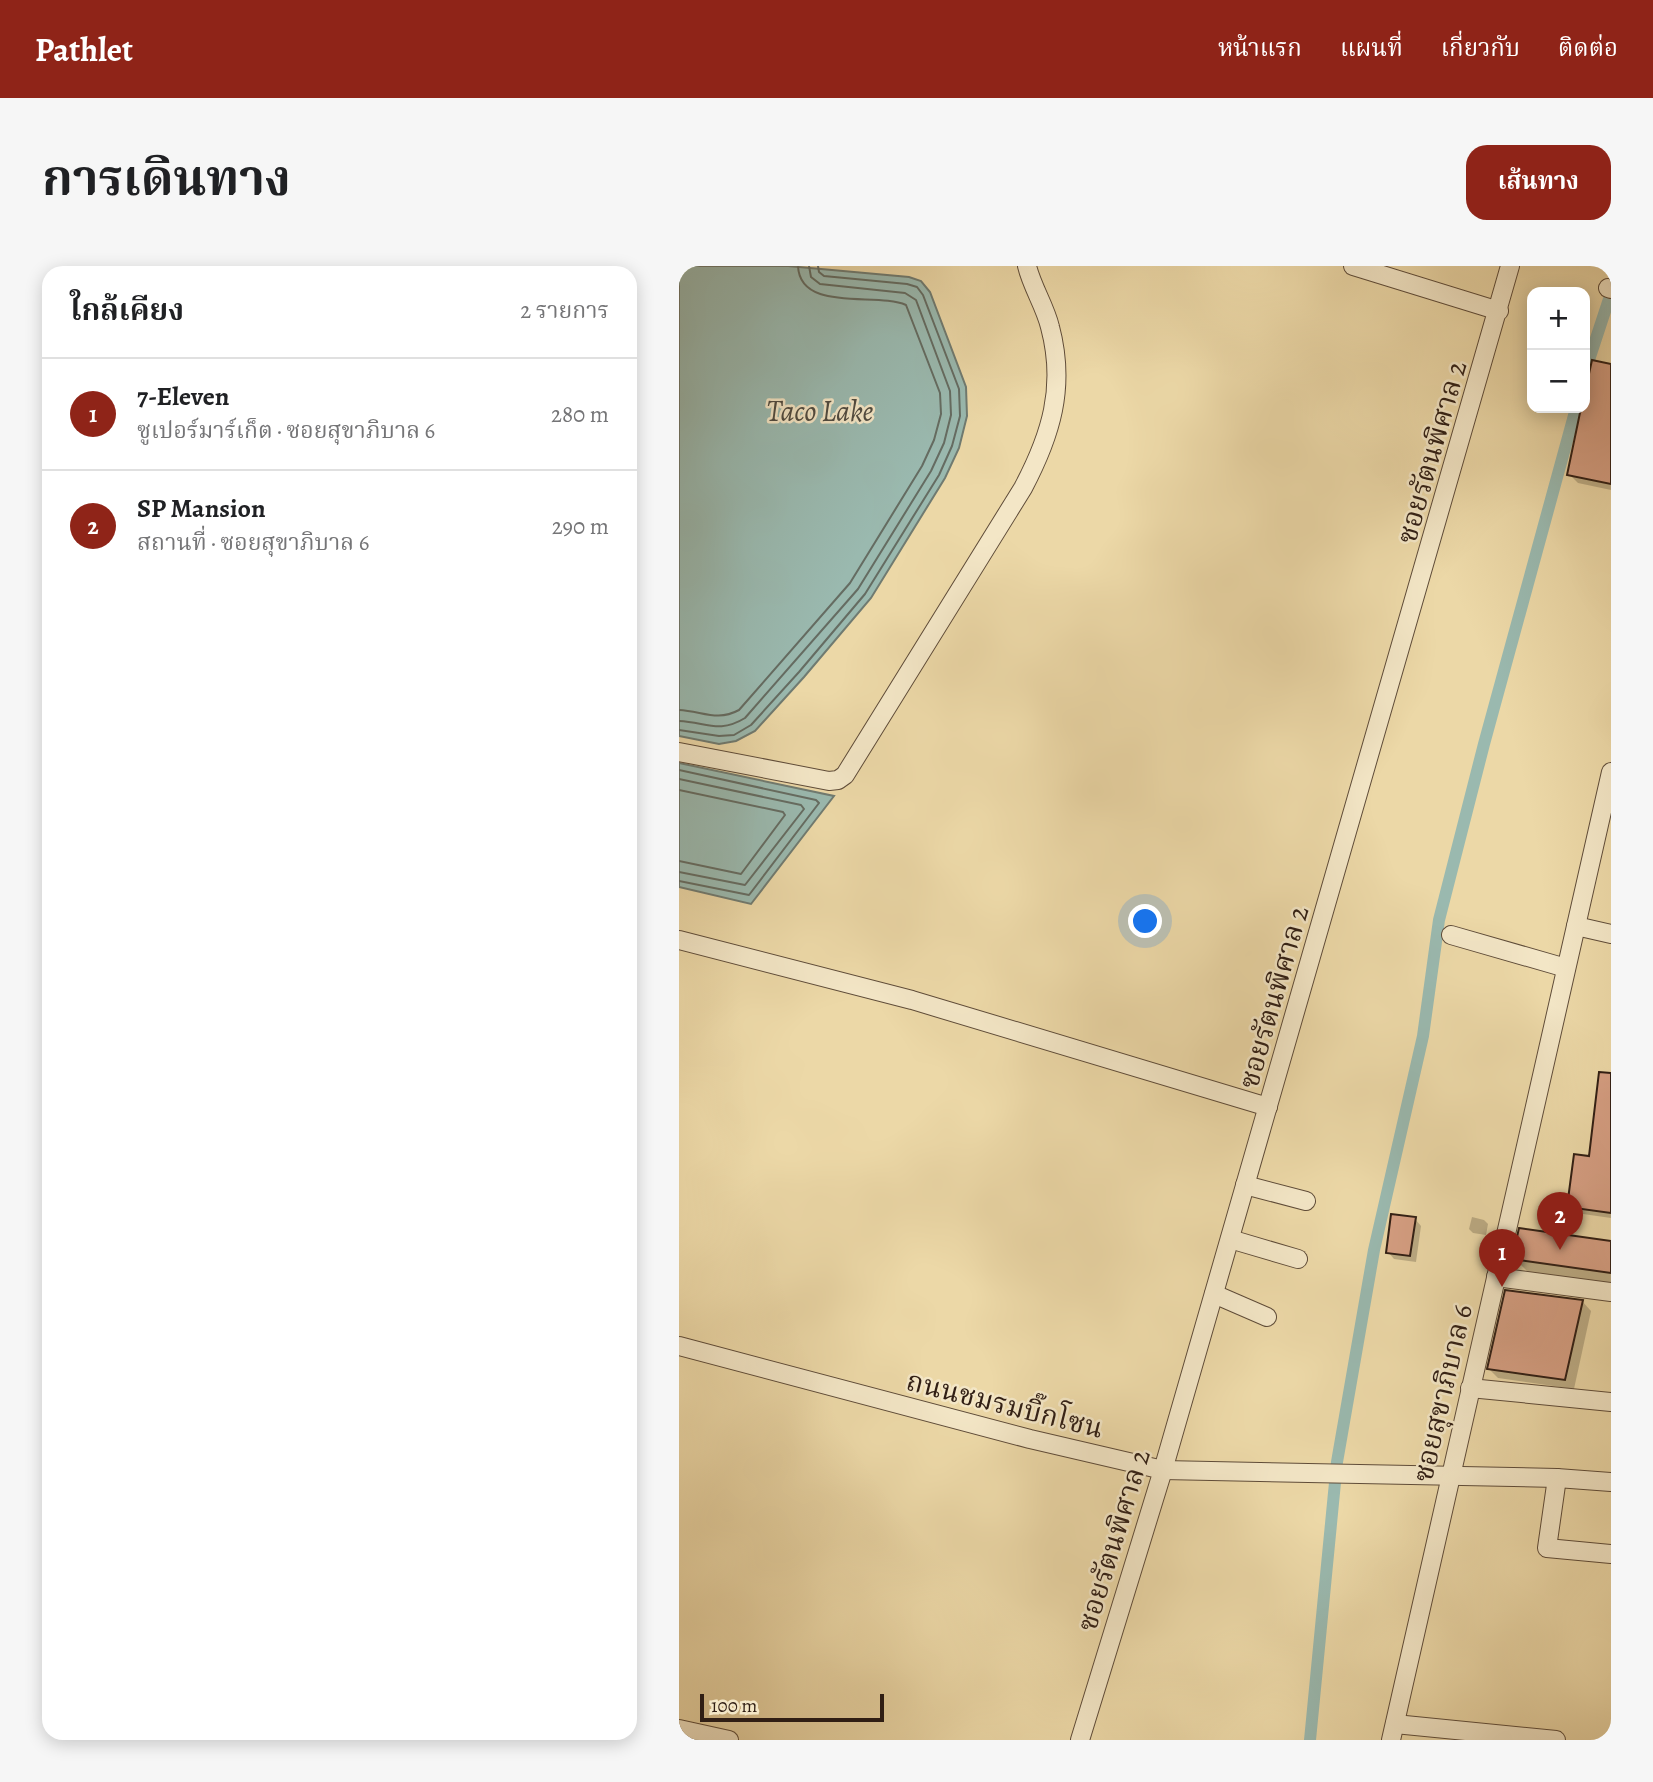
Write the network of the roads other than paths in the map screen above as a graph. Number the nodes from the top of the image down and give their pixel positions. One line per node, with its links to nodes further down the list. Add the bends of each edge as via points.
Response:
1 (1353, 266): 4 (street)
2 (1510, 266): 4 (street, ซอยรัตนพิศาล 2)
3 (1034, 268): 5 (street, via 1055,355 1057,381 1050,430 1023,488 845,775 829,781)
4 (1499, 311): 13 (street, ซอยรัตนพิศาล 2)
5 (679, 752)
6 (1611, 772): 7 (street, ซอยสุขาภิบาล 6)
7 (1605, 830): 8 (street, ซอยสุขาภิบาล 6)
8 (1576, 926): 9 (street); 12 (street, ซอยสุขาภิบาล 6)
9 (1611, 934)
10 (1451, 935): 12 (street)
11 (679, 940): 13 (street, via 912,1000)
12 (1566, 968): 18 (street, ซอยสุขาภิบาล 6)
13 (1268, 1107): 14 (street, ซอยรัตนพิศาล 2)
14 (1245, 1185): 15 (street); 16 (street, ซอยรัตนพิศาล 2)
15 (1305, 1200)
16 (1230, 1239): 17 (street); 20 (street, ซอยรัตนพิศาล 2)
17 (1297, 1259)
18 (1496, 1277): 19 (street); 23 (street, ซอยสุขาภิบาล 6)
19 (1611, 1292)
20 (1214, 1294): 21 (street); 25 (street, ซอยรัตนพิศาล 2)
21 (1267, 1317)
22 (679, 1346): 25 (street, ถนนชมรมบิ๊กโซน)
23 (1470, 1388): 24 (street); 26 (street, ซอยสุขาภิบาล 6)
24 (1611, 1402)
25 (1163, 1470): 26 (street, ถนนชมรมบิ๊กโซน); 34 (street, ซอยรัตนพิศาล 2)
26 (1450, 1477): 27 (street, ถนนชมรมบิ๊กโซน); 31 (street, ซอยสุขาภิบาล 6)
27 (1557, 1478): 28 (street, ถนนชมรมบิ๊กโซน); 29 (street, via 1547,1548)
28 (1611, 1482)
29 (1611, 1554)
30 (679, 1729): 33 (street)
31 (1393, 1732): 32 (street)
32 (1487, 1733): 35 (street); 36 (street)
33 (729, 1740)
34 (1080, 1740)
35 (1467, 1740)
36 (1556, 1740)

